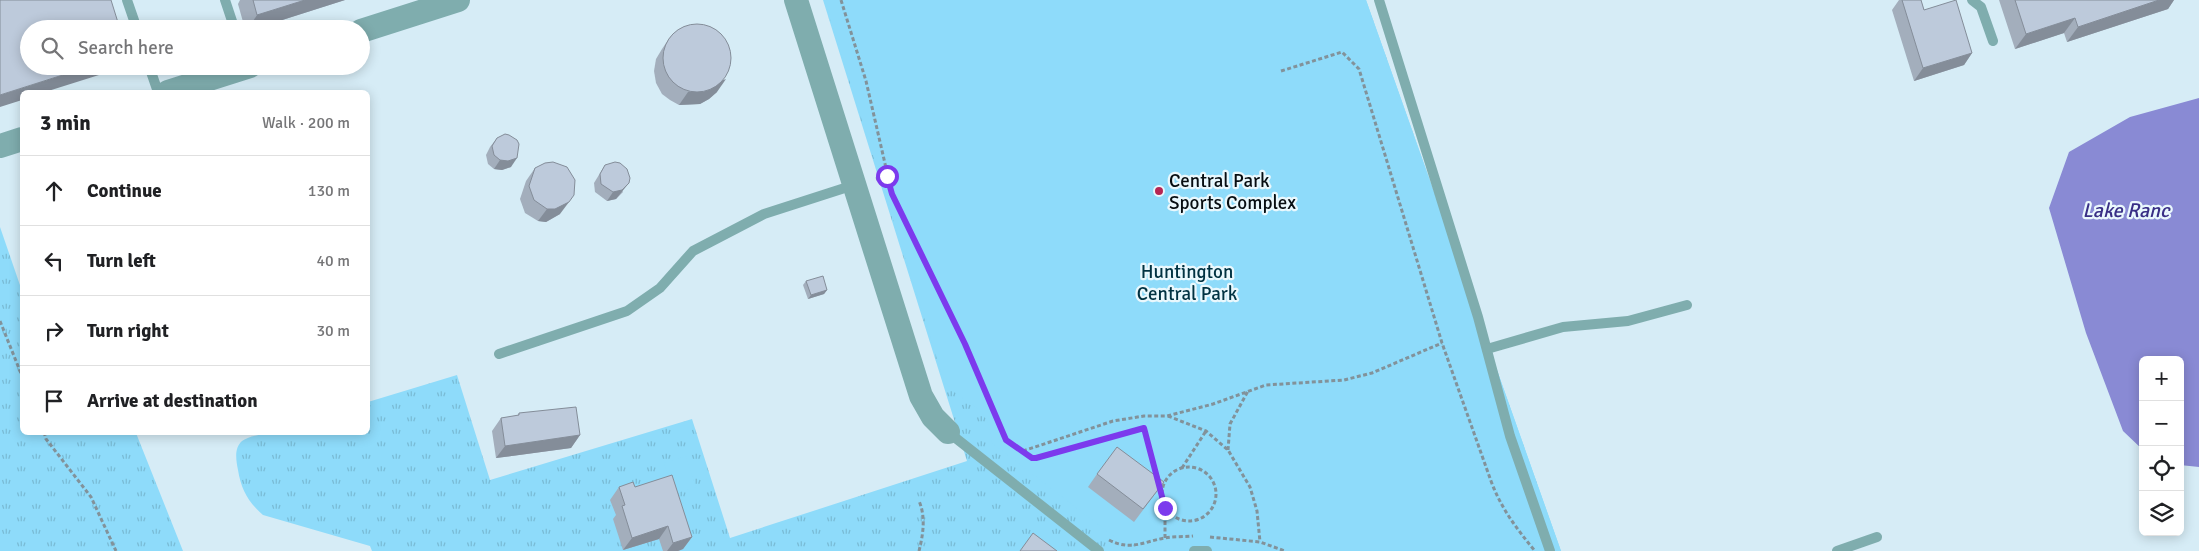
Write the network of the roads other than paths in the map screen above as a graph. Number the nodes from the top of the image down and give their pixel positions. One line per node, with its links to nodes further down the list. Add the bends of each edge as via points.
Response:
1 (128, 0): 7 (lane)
2 (225, 0): 8 (lane)
3 (457, 0): 9 (street)
4 (796, 0): 17 (street)
5 (1379, 0): 19 (lane)
6 (1972, 0): 10 (lane, via 1981,6)
7 (134, 20)
8 (232, 20)
9 (370, 28)
10 (1992, 41)
11 (152, 75): 13 (lane)
12 (222, 75): 14 (street)
13 (157, 90)
14 (174, 90)
15 (20, 140): 16 (street)
16 (0, 146)
17 (866, 182): 20 (lane, via 764,214 693,251 660,288 627,311); 21 (street, via 921,396 933,417)
18 (1687, 305): 19 (lane, via 1628,321 1563,328)
19 (1487, 349): 26 (lane, via 1510,436)
20 (499, 354)
21 (948, 432): 23 (lane)
22 (1877, 537): 27 (lane)
23 (1099, 551)
24 (1194, 551): 25 (lane)
25 (1207, 551)
26 (1550, 551)
27 (1837, 551)

